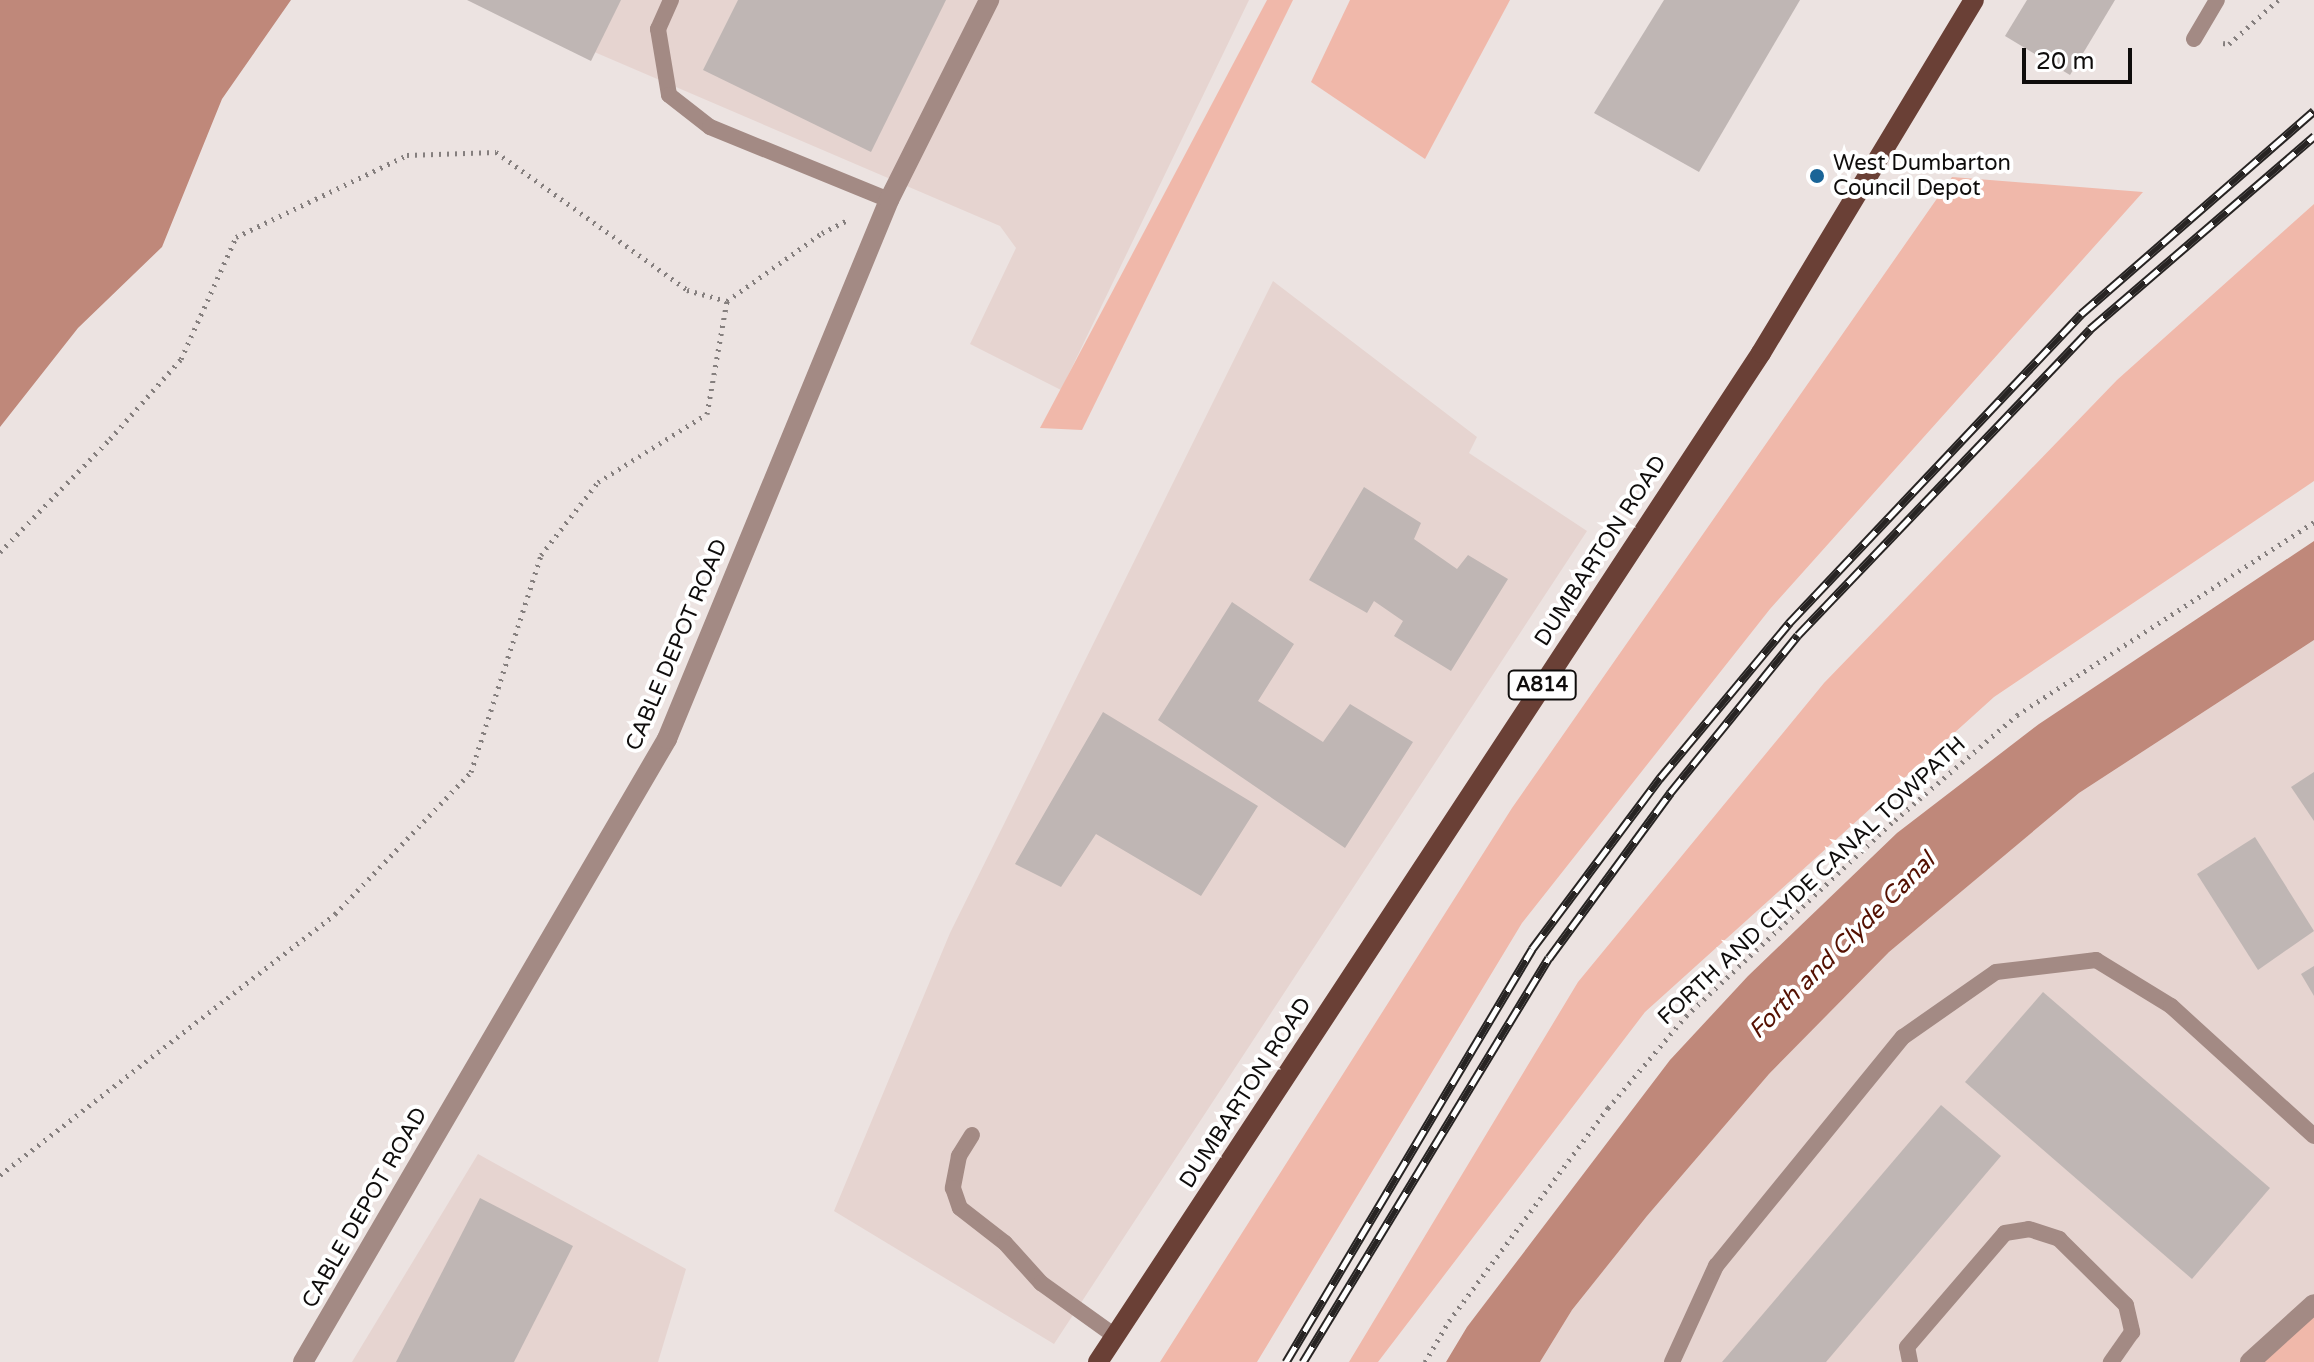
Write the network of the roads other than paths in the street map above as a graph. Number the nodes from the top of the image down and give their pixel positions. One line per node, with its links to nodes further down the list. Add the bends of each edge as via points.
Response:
1 (671, 0): 6 (lane, via 658,29 669,95 710,127)
2 (989, 0): 6 (street, CABLE DEPOT ROAD)
3 (1974, 0): 10 (main road, DUMBARTON ROAD / A814, via 1761,353)
4 (2217, 0): 5 (lane)
5 (2194, 39)
6 (889, 200): 11 (street, CABLE DEPOT ROAD, via 667,739)
7 (972, 1135): 10 (lane, via 959,1156 953,1188 960,1208 1005,1243 1041,1283)
8 (2314, 1136): 13 (lane, via 2171,1006 2096,960 1996,972 1903,1037 1716,1266)
9 (2314, 1304): 16 (street)
10 (1115, 1336): 12 (main road, DUMBARTON ROAD / A814)
11 (303, 1362)
12 (1098, 1362)
13 (1672, 1362)
14 (1910, 1362): 15 (lane, via 1907,1347 2005,1233 2029,1229 2059,1239 2126,1305 2132,1332)
15 (2111, 1362)
16 (2250, 1362)

